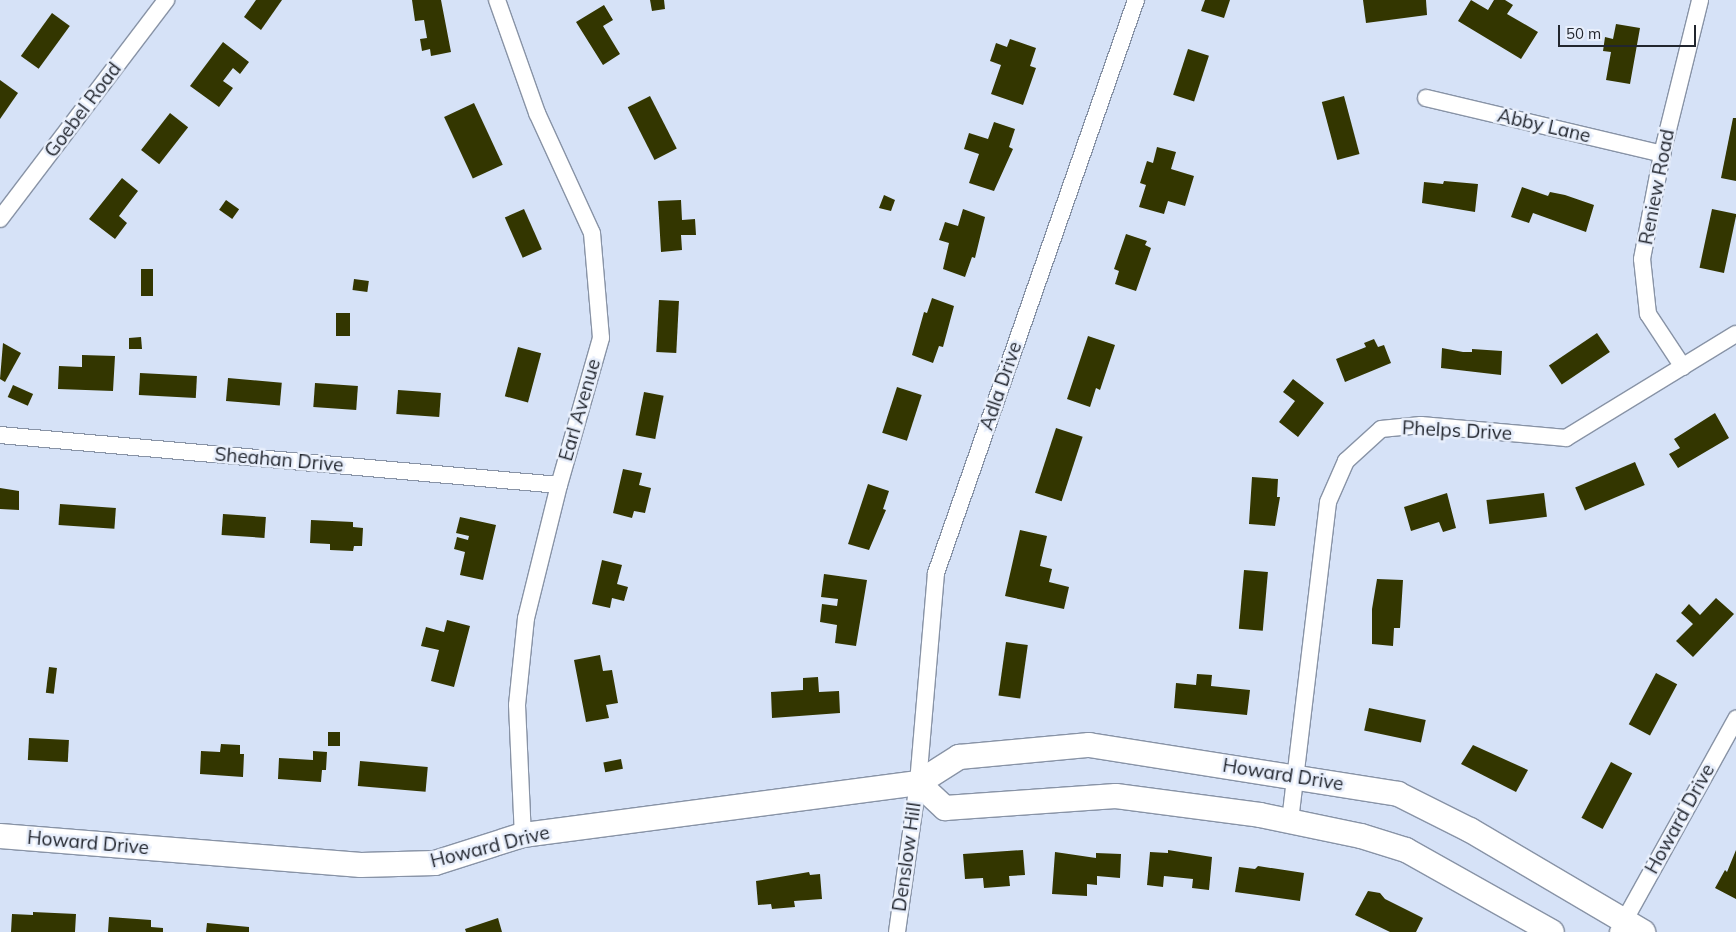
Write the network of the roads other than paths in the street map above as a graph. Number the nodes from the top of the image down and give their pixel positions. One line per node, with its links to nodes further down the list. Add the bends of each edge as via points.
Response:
1 (166, 0): 7 (street, Goebel Road)
2 (498, 0): 11 (street, Earl Avenue, via 537,113 592,233 601,338)
3 (1136, 0): 14 (street, Adla Drive, via 936,573)
4 (1700, 0): 6 (street, Reniew Road)
5 (1426, 98): 6 (street, Abby Lane)
6 (1662, 154): 9 (street, Reniew Road, via 1642,259 1648,314)
7 (0, 219)
8 (1736, 334): 9 (street, Phelps Drive)
9 (1682, 367): 13 (street, Phelps Drive, via 1566,438 1421,425 1381,429 1346,461 1328,502)
10 (0, 435): 11 (street, Sheahan Drive)
11 (559, 485): 16 (street, Earl Avenue, via 526,618 516,705)
12 (1736, 719): 18 (street, Howard Drive)
13 (1294, 776): 14 (street, Howard Drive, via 1089,745 959,757); 15 (street, Phelps Drive); 18 (street, Howard Drive, via 1398,794 1470,830)
14 (918, 783): 15 (street, via 945,808 1116,796); 16 (street, Howard Drive); 19 (street, Denslow Hill)
15 (1290, 820): 20 (street, via 1406,850)
16 (523, 835): 17 (street, Howard Drive, via 435,863 361,865)
17 (0, 836)
18 (1628, 928)
19 (897, 932)
20 (1552, 932)

